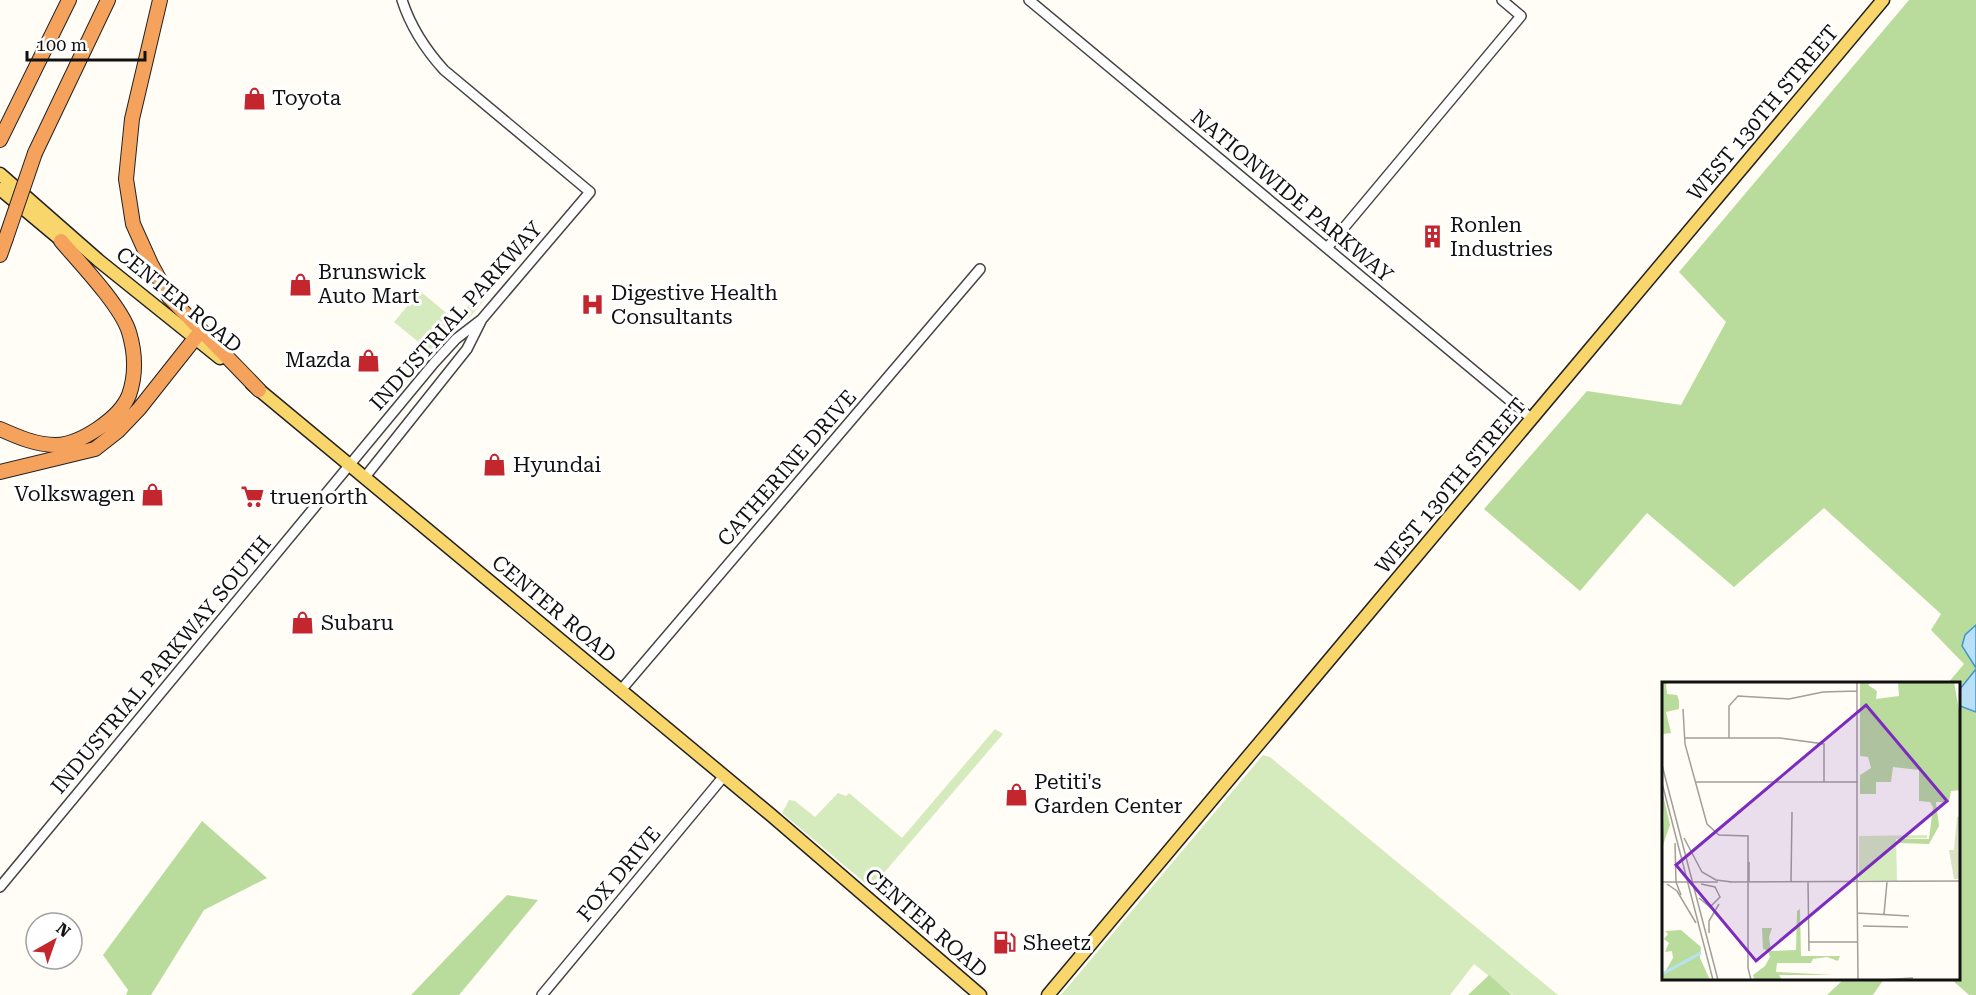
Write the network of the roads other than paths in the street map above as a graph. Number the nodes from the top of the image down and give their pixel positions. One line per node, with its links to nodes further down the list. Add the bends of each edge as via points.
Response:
1 (69, 0): 8 (highway)
2 (108, 0): 11 (highway, bridge, via 35,153)
3 (160, 0): 19 (highway, via 132,119 126,179 133,224 169,297)
4 (402, 0): 17 (street, INDUSTRIAL PARKWAY, via 414,30 444,70 590,192)
5 (1029, 0): 13 (street, NATIONWIDE PARKWAY)
6 (1502, 0): 13 (street, via 1521,16)
7 (1882, 0): 20 (main road, WEST 130TH STREET)
8 (1, 137)
9 (0, 174): 15 (main road, CENTER ROAD)
10 (0, 189): 12 (main road, CENTER ROAD)
11 (3, 233): 14 (highway)
12 (61, 241): 15 (main road, CENTER ROAD); 21 (highway, via 112,302 129,331 135,366 128,397 108,423 84,438 58,445 28,441)
13 (1327, 248): 20 (street, NATIONWIDE PARKWAY)
14 (0, 255)
15 (98, 260): 18 (main road, CENTER ROAD)
16 (980, 269): 25 (street, CATHERINE DRIVE)
17 (482, 319): 22 (street, INDUSTRIAL PARKWAY, via 434,363); 24 (street, via 467,350)
18 (196, 337): 19 (main road, CENTER ROAD); 23 (highway, via 139,409 95,449)
19 (259, 390): 22 (main road, CENTER ROAD)
20 (1532, 420): 30 (main road, WEST 130TH STREET)
21 (0, 429)
22 (350, 465): 24 (main road, CENTER ROAD); 27 (street, INDUSTRIAL PARKWAY SOUTH)
23 (0, 472)
24 (365, 477): 25 (main road, CENTER ROAD)
25 (621, 690): 26 (main road, CENTER ROAD)
26 (724, 776): 28 (street, FOX DRIVE); 29 (main road, CENTER ROAD)
27 (0, 887)
28 (542, 995)
29 (980, 995)
30 (1048, 995)

